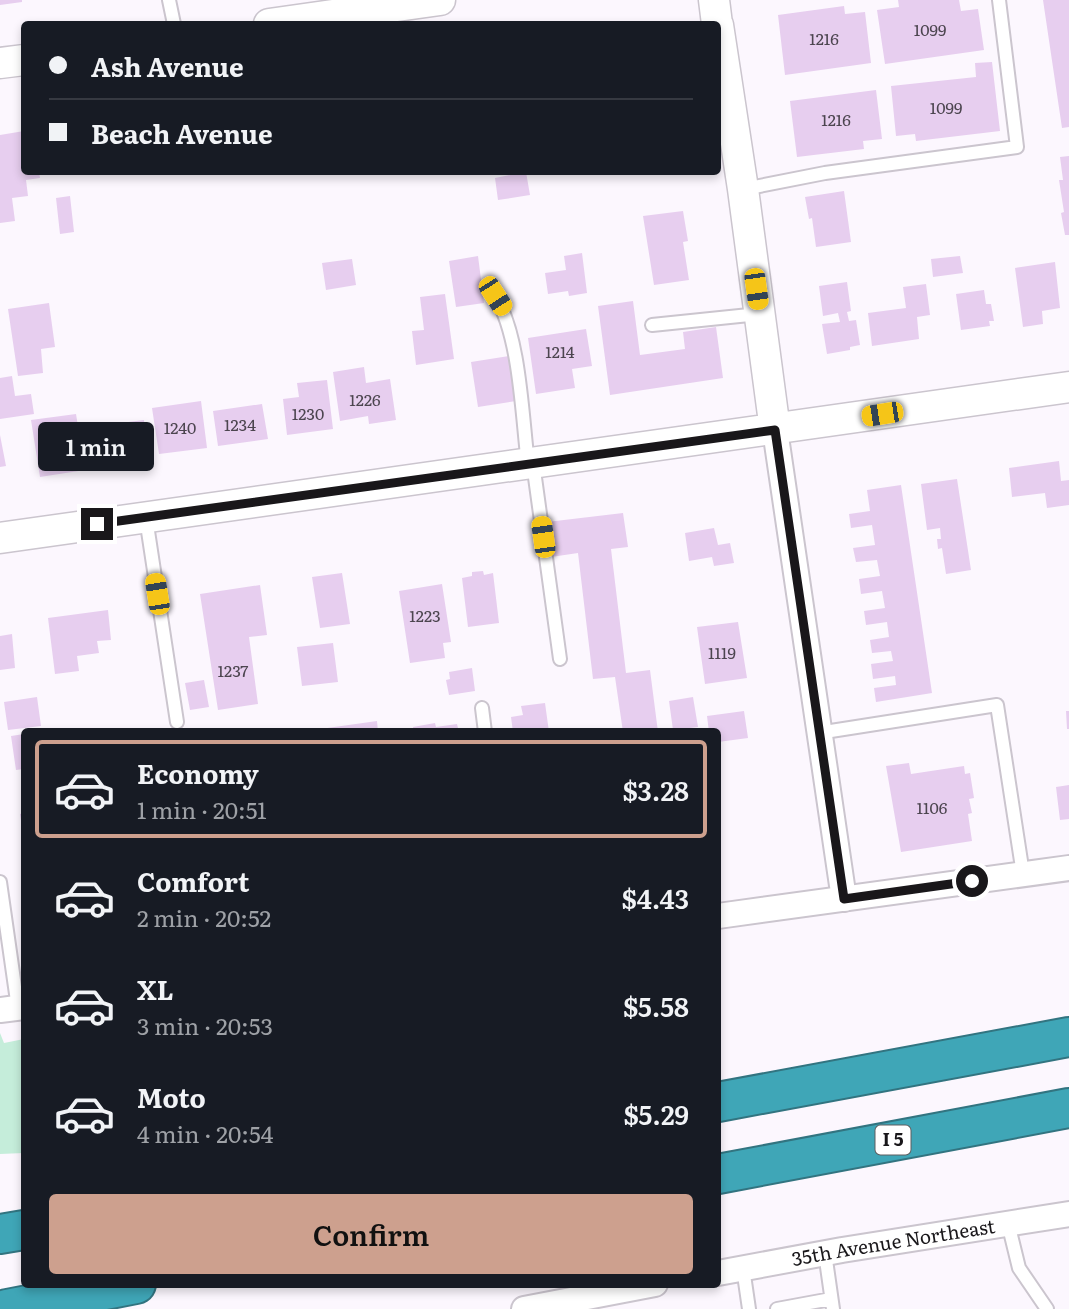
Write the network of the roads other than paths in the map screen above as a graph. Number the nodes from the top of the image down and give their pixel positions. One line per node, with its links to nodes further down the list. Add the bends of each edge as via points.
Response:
1 (169, 0): 5 (lane)
2 (440, 0): 6 (street)
3 (714, 0): 7 (street)
4 (999, 0): 11 (lane, via 1017,147)
5 (173, 21)
6 (280, 21)
7 (717, 21)
8 (721, 50): 11 (street)
9 (21, 60): 10 (street)
10 (0, 63)
11 (743, 189): 13 (street)
12 (495, 296): 17 (lane, via 505,310)
13 (760, 314): 14 (lane); 16 (street)
14 (652, 325)
15 (1069, 387): 16 (street)
16 (775, 430): 17 (street); 24 (street)
17 (530, 463): 18 (street); 20 (lane)
18 (146, 517): 19 (street); 22 (lane)
19 (0, 538)
20 (560, 659)
21 (482, 708): 23 (lane)
22 (177, 722)
23 (484, 728)
24 (818, 733): 26 (lane, via 997,705); 28 (street)
25 (1069, 867): 26 (street)
26 (1023, 874): 28 (street)
27 (0, 882): 30 (lane)
28 (844, 899): 29 (street)
29 (721, 916)
30 (14, 1008)
31 (1069, 1037): 32 (highway)
32 (721, 1101)
33 (1069, 1108): 34 (highway, I 5)
34 (721, 1173)
35 (1069, 1213): 36 (street, 35th Avenue Northeast)
36 (1008, 1223): 39 (street, 35th Avenue Northeast); 49 (lane, via 1018,1268)
37 (21, 1230): 38 (highway)
38 (0, 1234)
39 (825, 1253): 40 (street, 35th Avenue Northeast); 44 (lane)
40 (743, 1268): 41 (street, 35th Avenue Northeast); 47 (lane)
41 (721, 1272)
42 (115, 1288): 45 (highway)
43 (634, 1288): 46 (street)
44 (832, 1304): 48 (lane)
45 (7, 1309)
46 (524, 1309)
47 (749, 1309)
48 (777, 1309)
49 (1046, 1309)

